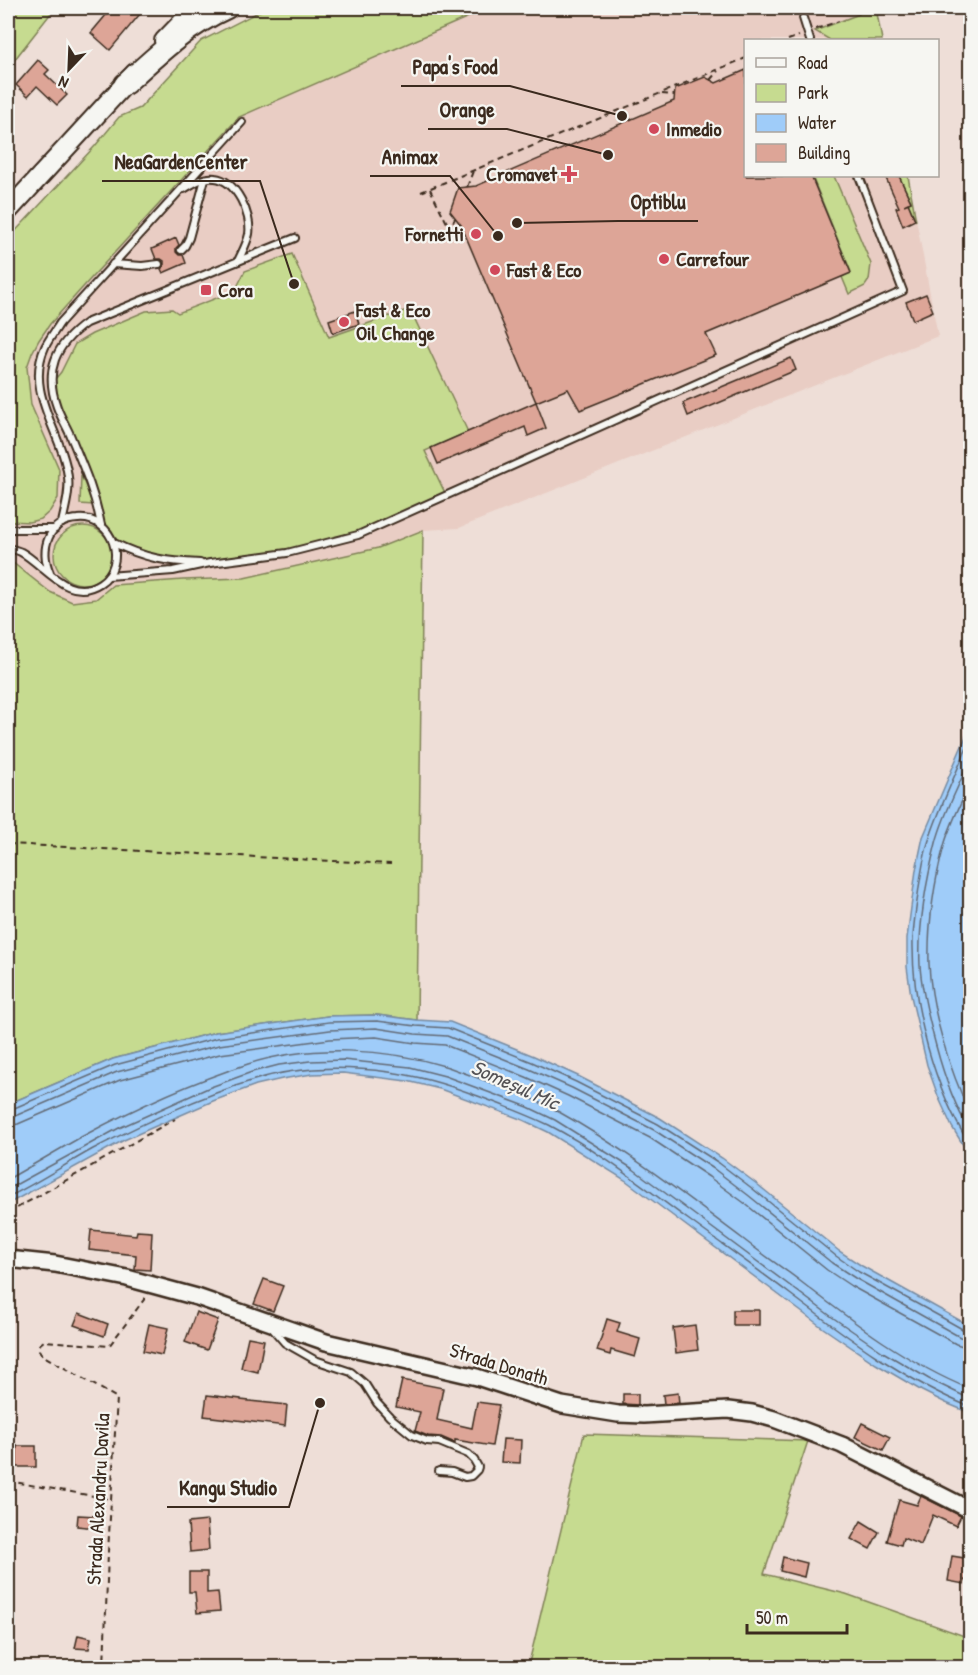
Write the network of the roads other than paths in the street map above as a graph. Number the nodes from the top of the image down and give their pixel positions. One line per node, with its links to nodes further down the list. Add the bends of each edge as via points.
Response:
1 (227, 8): 5 (main road, via 175,38)
2 (192, 11): 5 (main road)
3 (803, 18): 4 (lane)
4 (810, 39)
5 (125, 84): 10 (main road)
6 (242, 122): 9 (lane)
7 (860, 177): 22 (lane, via 903,291 358,535 287,553)
8 (205, 179): 9 (lane); 12 (lane, via 189,237); 13 (lane, via 214,177 227,183 245,206 249,234)
9 (178, 192): 14 (lane)
10 (8, 211)
11 (295, 238): 13 (lane)
12 (181, 250)
13 (238, 261): 17 (lane, via 86,323 61,348 51,384 97,502)
14 (113, 264): 15 (lane); 16 (lane, via 60,323 40,361 42,402 63,451 68,476 69,492)
15 (159, 264)
16 (62, 523): 17 (lane, via 81,518); 19 (lane)
17 (100, 525): 20 (lane)
18 (8, 529): 19 (lane)
19 (55, 529): 23 (lane, via 44,554)
20 (114, 543): 22 (lane, via 171,562); 24 (lane, via 115,559)
21 (8, 548): 23 (lane, via 21,552)
22 (210, 563): 24 (lane, via 173,571)
23 (50, 573): 24 (lane, via 69,588 82,589 93,587)
24 (108, 576)
25 (8, 1259): 26 (street, Strada Donath, via 127,1278)
26 (267, 1322): 27 (lane, via 285,1342 315,1360 351,1372 390,1418 412,1435 468,1454 478,1467 465,1477); 28 (street, Strada Donath, via 326,1342 477,1377 593,1411 644,1415 728,1410 763,1416 842,1445)
27 (439, 1471)
28 (970, 1510)

